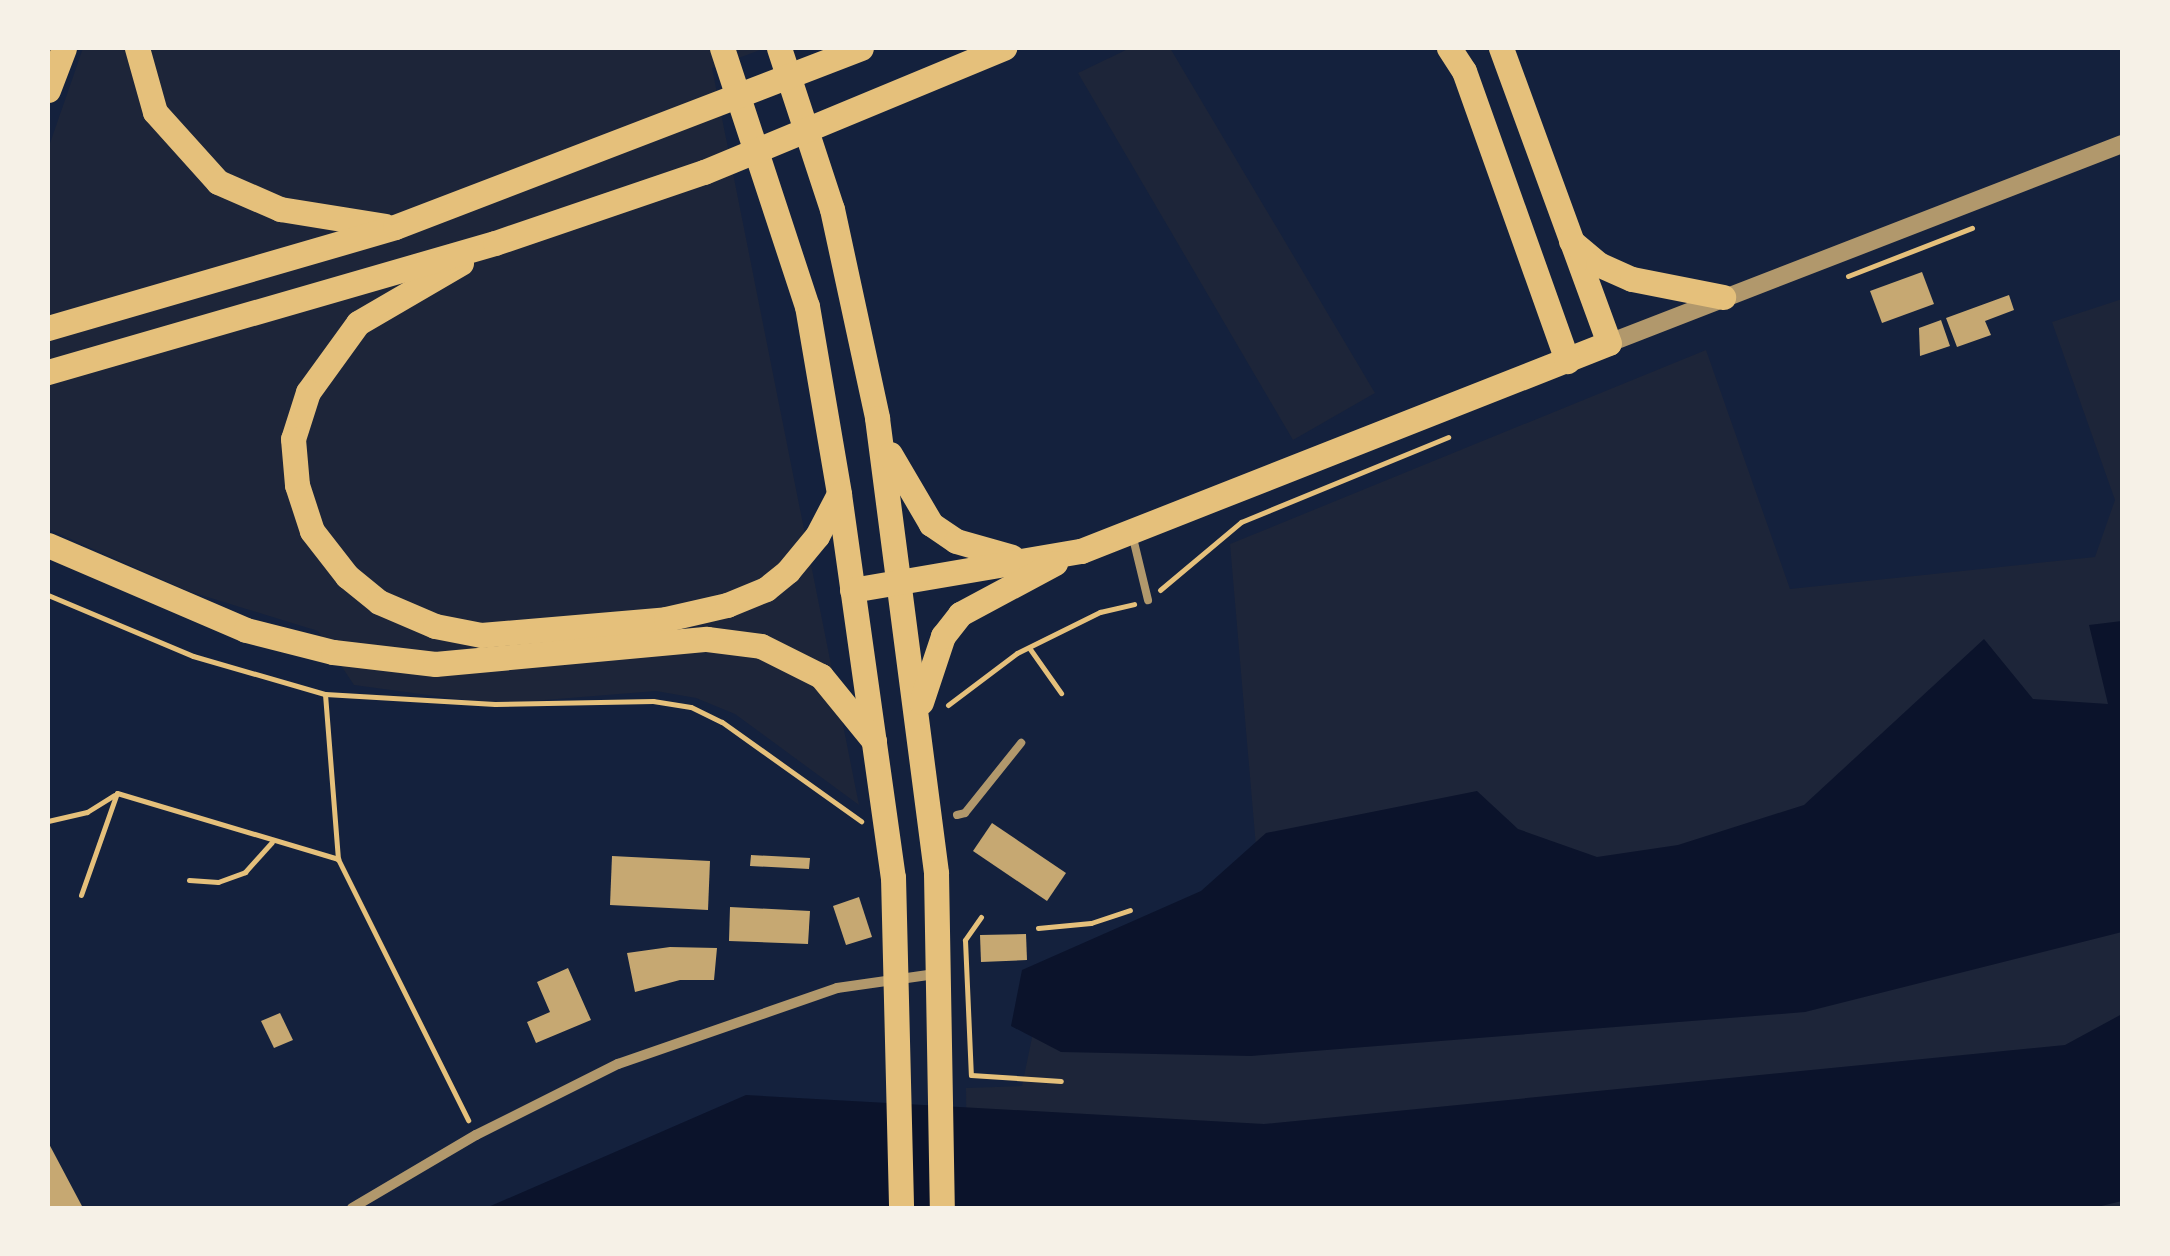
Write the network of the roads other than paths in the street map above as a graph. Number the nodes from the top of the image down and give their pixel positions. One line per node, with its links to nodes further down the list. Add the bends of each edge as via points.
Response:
1 (64, 48): 9 (main road)
2 (136, 48): 11 (main road, via 155,112 218,182 280,209)
3 (722, 48): 20 (main road, via 807,306)
4 (779, 48): 19 (main road, via 832,210)
5 (1004, 48): 13 (main road, via 704,172)
6 (1448, 48): 17 (main road, via 1464,70)
7 (1501, 48): 12 (main road)
8 (855, 50): 11 (main road)
9 (48, 90)
10 (2122, 144): 14 (street)
11 (395, 227): 15 (main road)
12 (1567, 238): 14 (main road, via 1598,264 1632,278); 16 (main road)
13 (496, 243): 18 (main road); 20 (main road, via 358,322 308,392 298,423 296,486 312,531 347,576 379,602 435,626 481,636 666,619 727,605 766,589 788,571)
14 (1723, 297): 16 (street)
15 (48, 328)
16 (1609, 343): 17 (main road)
17 (1567, 360): 21 (main road)
18 (48, 372)
19 (877, 418): 24 (main road, via 899,478 930,524 956,541); 25 (main road)
20 (839, 494): 26 (main road)
21 (1132, 534): 23 (main road); 27 (lane)
22 (48, 545): 29 (main road, via 246,630 334,652 435,664 707,639 761,646 822,676)
23 (1081, 551): 24 (main road); 28 (main road, via 960,614 943,636)
24 (1021, 560): 25 (main road)
25 (899, 583): 26 (main road); 28 (main road)
26 (852, 590): 29 (main road)
27 (1148, 600)
28 (918, 716): 32 (main road)
29 (874, 741): 33 (main road)
30 (1020, 744): 31 (lane, via 966,813)
31 (956, 815)
32 (942, 974): 33 (street); 36 (main road)
33 (896, 975): 34 (street, via 836,988 618,1064 476,1135); 35 (main road)
34 (352, 1208)
35 (901, 1208)
36 (942, 1208)

